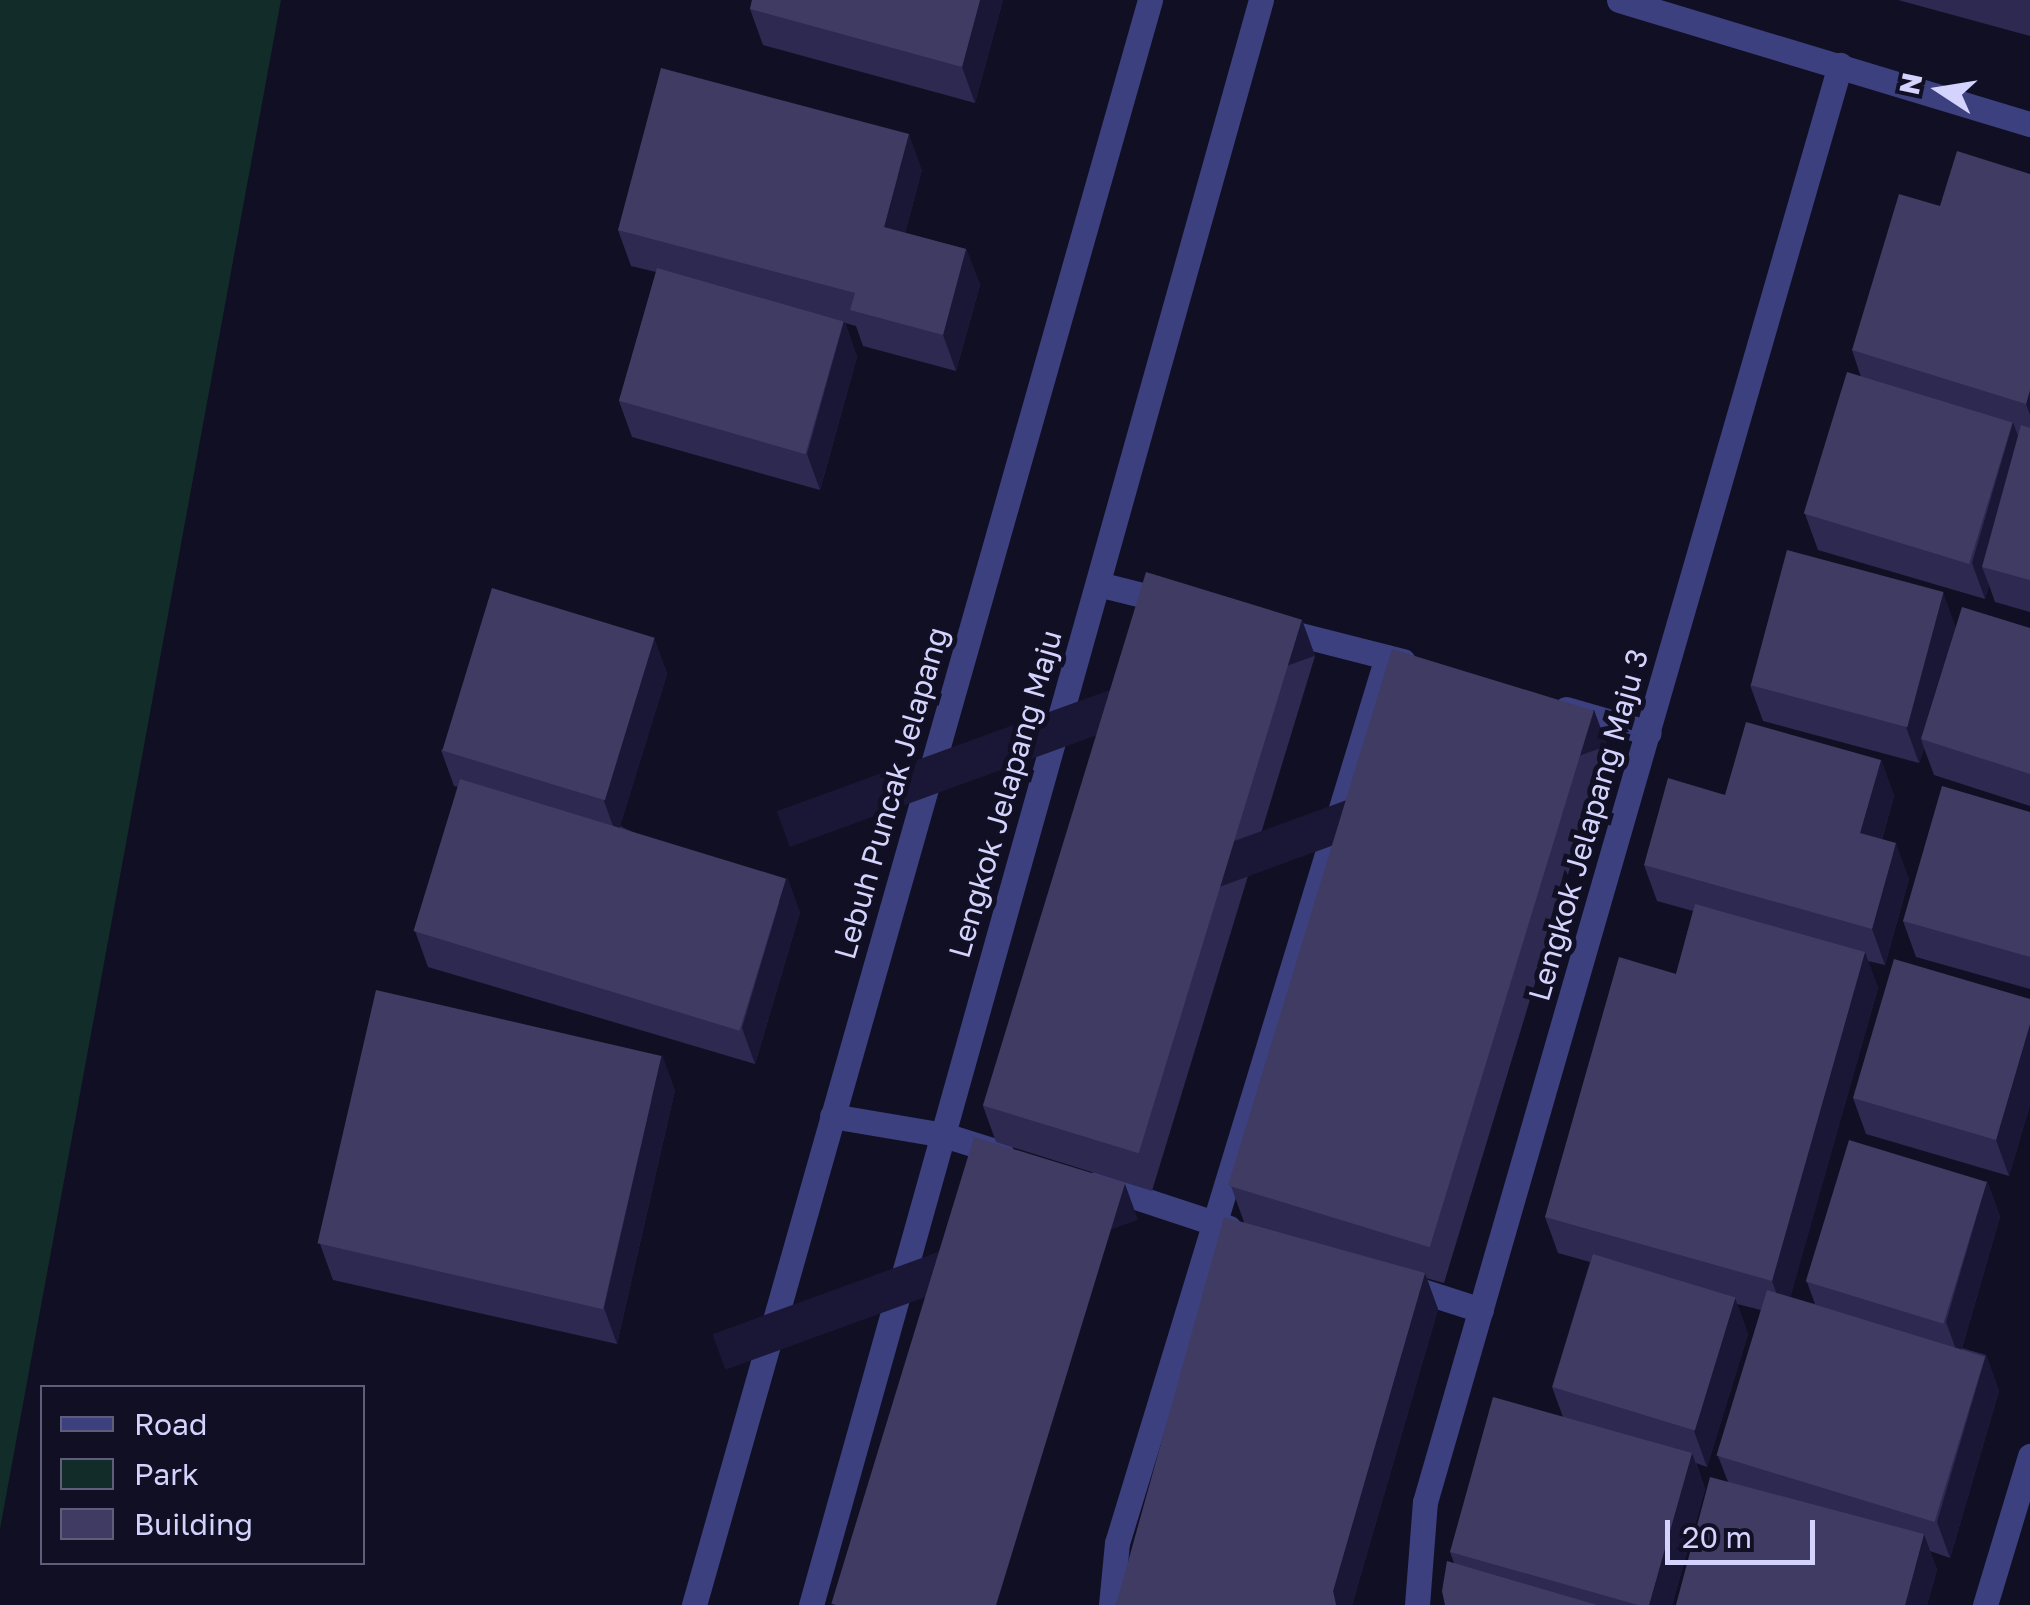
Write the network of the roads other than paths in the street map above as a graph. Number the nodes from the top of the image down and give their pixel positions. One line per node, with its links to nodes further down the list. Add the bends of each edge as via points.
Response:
1 (1150, 0): 13 (street, Lebuh Puncak Jelapang)
2 (1260, 0): 6 (street, Lengkok Jelapang Maju)
3 (1619, 0): 4 (street)
4 (1840, 65): 5 (street); 12 (street, Lengkok Jelapang Maju 3)
5 (2030, 124)
6 (1098, 584): 7 (street); 14 (street, Lengkok Jelapang Maju)
7 (1194, 608)
8 (1252, 623): 9 (street)
9 (1387, 657): 10 (street); 17 (street)
10 (1424, 668)
11 (1537, 700): 12 (street)
12 (1649, 733): 20 (street, Lengkok Jelapang Maju 3)
13 (832, 1116): 14 (street); 22 (street, Lebuh Puncak Jelapang)
14 (944, 1134): 15 (street); 23 (street, Lengkok Jelapang Maju)
15 (1034, 1164)
16 (1071, 1176): 17 (street)
17 (1216, 1224): 18 (street); 24 (street, via 1118,1542)
18 (1254, 1236)
19 (1368, 1273): 20 (street)
20 (1481, 1310): 25 (street, Lengkok Jelapang Maju 3, via 1425,1502)
21 (2030, 1456): 26 (street)
22 (694, 1605)
23 (812, 1605)
24 (1112, 1605)
25 (1417, 1605)
26 (1985, 1605)

